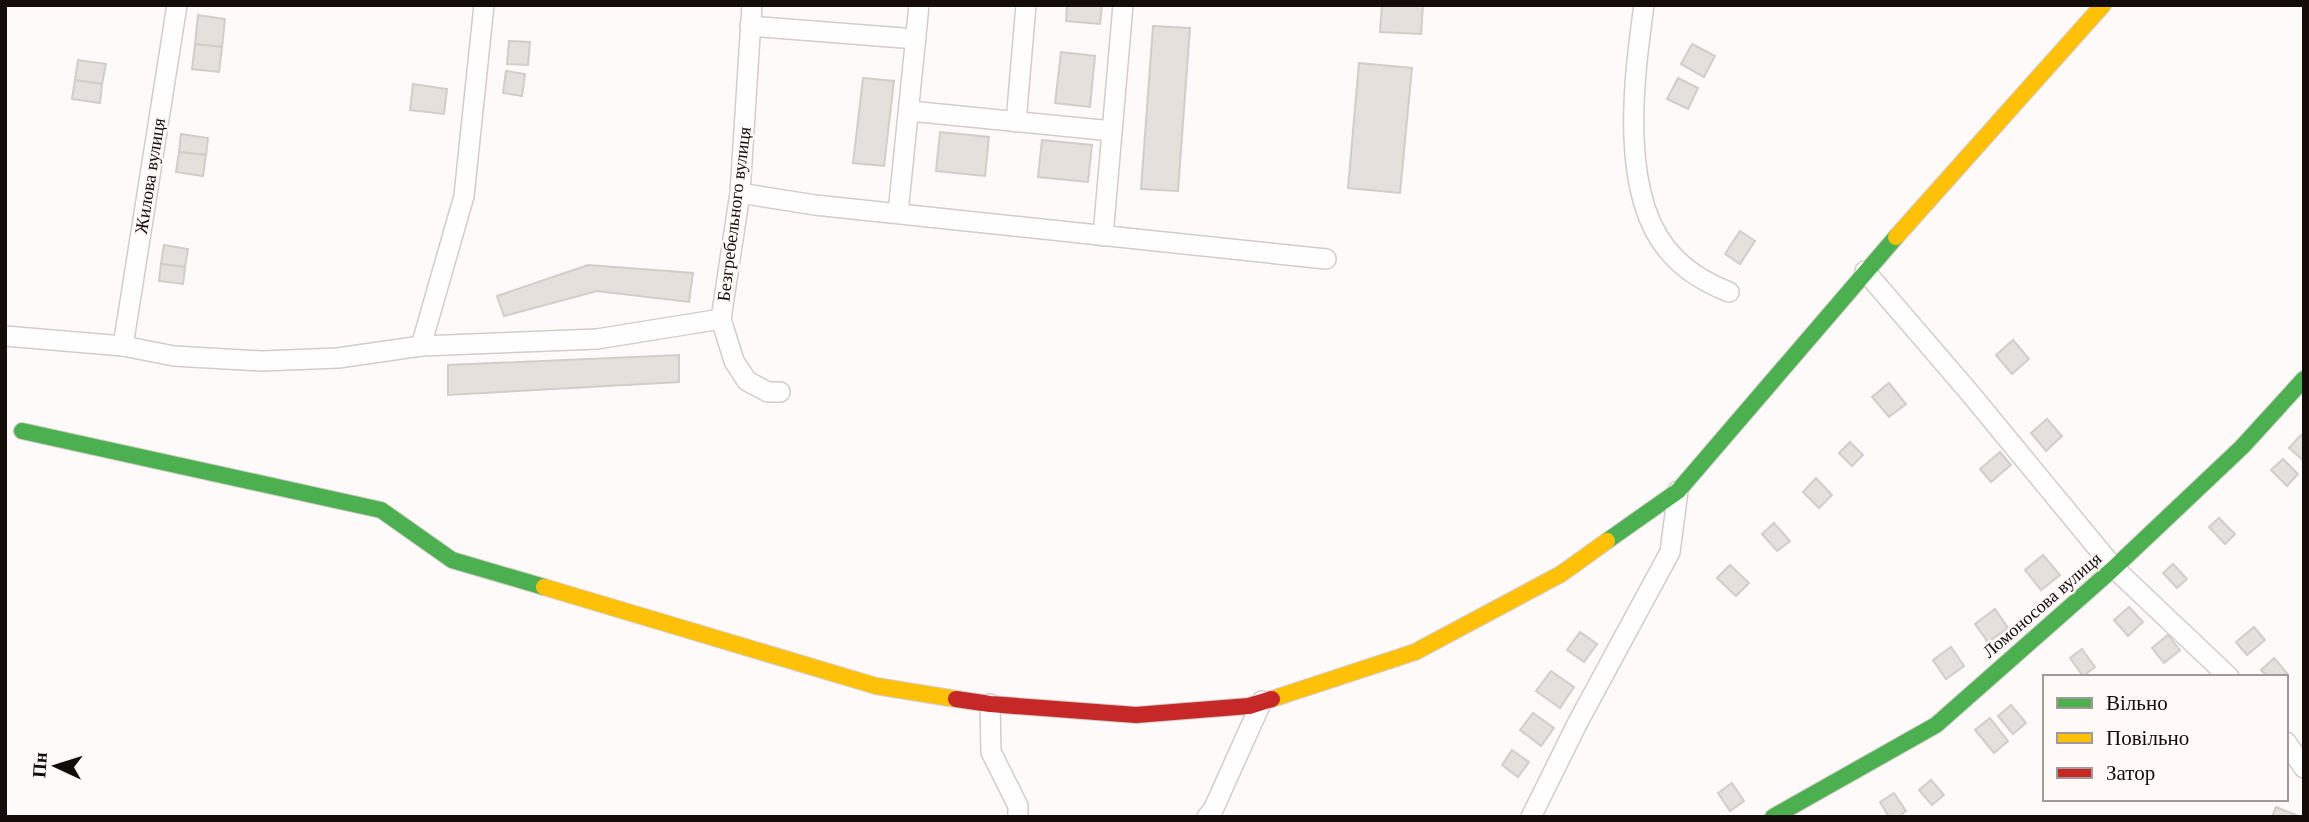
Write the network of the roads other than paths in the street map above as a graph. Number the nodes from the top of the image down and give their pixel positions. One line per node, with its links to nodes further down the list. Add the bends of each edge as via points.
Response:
1 (177, 5): 22 (street, Жилова вулиця)
2 (484, 5): 23 (street, via 464,195)
3 (752, 5): 9 (street, Безгребельного вулиця)
4 (919, 5): 10 (street)
5 (1026, 5): 12 (street)
6 (1123, 5): 13 (street)
7 (1644, 5): 19 (street, via 1636,59 1633,154 1649,220 1673,257 1706,283)
8 (2103, 5): 18 (street)
9 (750, 26): 10 (street); 14 (street, Безгребельного вулиця)
10 (916, 38): 11 (street)
11 (910, 111): 12 (street); 15 (street)
12 (1016, 122): 13 (street)
13 (1112, 131): 16 (street)
14 (740, 193): 15 (street); 20 (street, Безгребельного вулиця)
15 (898, 213): 16 (street)
16 (1103, 236): 17 (street)
17 (1326, 259)
18 (1864, 271): 27 (street); 28 (street)
19 (1729, 292)
20 (722, 319): 23 (street, via 597,339); 25 (street, Безгребельного вулиця, via 734,361 747,381 768,392)
21 (5, 336): 22 (street)
22 (123, 346): 23 (street, via 174,356 262,361 338,358)
23 (421, 346)
24 (2304, 379): 28 (street, Ломоносова вулиця, via 2242,447)
25 (780, 392)
26 (22, 431): 31 (street, via 381,510 452,560 876,686)
27 (1678, 491): 30 (street, via 1561,574 1415,652); 36 (street, via 1670,552)
28 (2114, 568): 29 (street); 37 (street, Ломоносова вулиця, via 1936,725)
29 (2227, 675)
30 (1262, 701): 31 (street, via 1249,706 1136,715); 35 (street)
31 (990, 704): 34 (street, via 991,752 1018,806)
32 (2288, 745): 33 (street)
33 (2304, 768)
34 (1018, 817)
35 (1208, 817)
36 (1531, 817)
37 (1773, 817)

